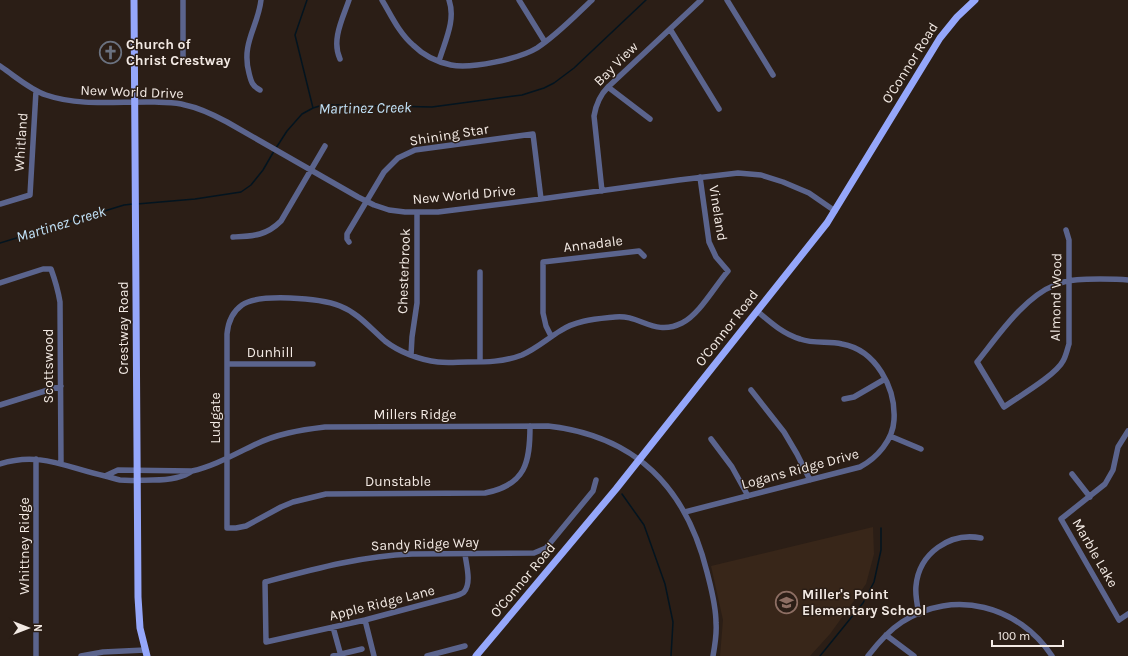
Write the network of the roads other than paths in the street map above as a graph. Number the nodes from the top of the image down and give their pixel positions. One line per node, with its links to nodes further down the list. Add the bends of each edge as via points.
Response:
1 (134, 0): 22 (main road, Crestway Road)
2 (183, 0): 14 (street)
3 (260, 0): 20 (street, via 260,8 248,40 247,62 252,83)
4 (349, 0): 15 (street, via 338,32)
5 (382, 0): 16 (street, via 412,45 430,58)
6 (449, 0): 16 (street, via 452,19)
7 (519, 0): 13 (street)
8 (700, 0): 12 (street, Bay View)
9 (727, 0): 18 (street)
10 (975, 0): 32 (main road, O'Connor Road, via 956,16 940,38)
11 (590, 1): 13 (street)
12 (670, 29): 19 (street, Bay View); 23 (street)
13 (545, 42): 16 (street, via 526,54 499,61 458,66)
14 (183, 59)
15 (340, 59)
16 (439, 61)
17 (0, 66): 21 (street, New World Drive)
18 (774, 75)
19 (608, 87): 24 (street); 28 (street, Bay View, via 599,99 594,116)
20 (260, 90)
21 (36, 91): 22 (street, New World Drive, via 71,102); 31 (street, Whitland, via 30,195)
22 (134, 102): 26 (street, New World Drive, via 174,103 209,112); 63 (main road, Crestway Road)
23 (719, 109)
24 (650, 119)
25 (325, 146): 26 (street)
26 (311, 171): 30 (street, New World Drive); 35 (street, via 286,214 275,227 258,235)
27 (700, 177): 28 (street, New World Drive); 32 (street, New World Drive, via 738,173 770,178 796,186); 43 (street, Vineland, via 709,242 716,257 728,271 690,318 676,326 658,327 618,316 574,324)
28 (602, 191): 29 (street, New World Drive)
29 (541, 199): 30 (street, Shining Star, via 533,134 409,152 388,166); 33 (street, New World Drive)
30 (366, 201): 33 (street, New World Drive, via 389,210); 36 (street, Shining Star, via 347,234)
31 (0, 204)
32 (834, 211): 42 (main road, O'Connor Road)
33 (417, 213): 44 (street, Chesterbrook, via 417,303)
34 (1066, 230): 40 (street, Almond Wood, via 1069,240)
35 (233, 237)
36 (349, 242)
37 (644, 256): 43 (street, Annadale, via 640,251 543,262 543,318)
38 (480, 272): 45 (street)
39 (1128, 280): 40 (street)
40 (1069, 281): 40 (street, Almond Wood, via 1069,344 1063,362 1055,371 1004,407 977,362 1034,296 1056,284)
41 (0, 283): 49 (street, Scottswood, via 43,269 51,269 60,302)
42 (757, 311): 48 (street, Logans Ridge Drive, via 784,332 799,339 841,344 861,351 875,363); 59 (main road, O'Connor Road)
43 (551, 336): 45 (street, via 539,346 521,355 502,361)
44 (411, 355): 45 (street, via 439,362); 46 (street, Ludgate, via 386,342 355,314 339,305 304,299 256,299 247,302 236,311 228,328)
45 (480, 362)
46 (227, 364): 47 (street, Dunhill); 58 (street, Ludgate)
47 (313, 364)
48 (885, 379): 51 (street, via 854,397); 55 (street, Logans Ridge Drive, via 891,391 895,410)
49 (60, 386): 52 (street); 62 (street, Scottswood)
50 (751, 390): 71 (street, via 784,432)
51 (844, 399)
52 (0, 405)
53 (530, 426): 58 (street, Millers Ridge, via 325,427 298,430 270,438); 59 (street, Millers Ridge, via 568,428 584,432 620,447); 75 (street, Dunstable, via 529,454 524,468 514,480 496,491 326,494 281,507 246,526)
54 (1128, 431): 73 (street, via 1118,447 1110,478)
55 (890, 436): 57 (street); 71 (street, Logans Ridge Drive, via 879,453 866,464)
56 (711, 439): 72 (street, via 732,467)
57 (921, 449)
58 (227, 459): 65 (street, Millers Ridge); 75 (street, Ludgate)
59 (639, 459): 74 (street, Millers Ridge, via 654,470); 93 (main road, O'Connor Road)
60 (36, 460): 61 (street, Millers Ridge); 62 (street, Millers Ridge); 88 (street, Whittney Ridge)
61 (0, 464)
62 (61, 464): 67 (street, Millers Ridge)
63 (137, 470): 64 (street, Millers Ridge); 67 (street, Millers Ridge, via 118,470); 69 (main road, Crestway Road)
64 (160, 470): 65 (street, Millers Ridge); 68 (street)
65 (192, 471): 68 (street, Millers Ridge, via 185,476)
66 (1072, 474): 73 (street)
67 (105, 476): 69 (street, Millers Ridge, via 120,480)
68 (161, 479): 69 (street, Millers Ridge)
69 (137, 480): 86 (main road, Crestway Road, via 138,597 140,628)
70 (596, 480): 77 (street, Sandy Ridge Way, via 593,491 546,548 517,556)
71 (810, 480): 72 (street, Logans Ridge Drive)
72 (748, 496): 74 (street, Logans Ridge Drive)
73 (1090, 497): 79 (street, Marble Lake, via 1061,519 1119,620)
74 (685, 512): 94 (street, Millers Ridge, via 698,540 712,595 716,623)
75 (227, 528)
76 (981, 538): 78 (street, via 963,537 947,542 928,556 916,581)
77 (465, 554): 80 (street, Apple Ridge Lane, via 468,578 464,592); 83 (street, Sandy Ridge Way, via 398,554 361,559 265,582)
78 (919, 614): 82 (street, via 902,622); 97 (street, via 934,608 957,605 992,610 1024,626 1040,640)
79 (1128, 614)
80 (365, 620): 81 (street, Apple Ridge Lane); 91 (street)
81 (333, 627): 83 (street, Apple Ridge Lane); 87 (street)
82 (886, 635): 95 (street); 96 (street)
83 (266, 642)
84 (465, 646): 92 (street)
85 (362, 648): 87 (street)
86 (146, 653): 89 (street, via 103,652)
87 (341, 655): 90 (street)
88 (36, 656)
89 (81, 656)
90 (333, 656)
91 (374, 656)
92 (426, 656)
93 (476, 656)
94 (713, 656)
95 (868, 656)
96 (914, 656)
97 (1052, 656)

